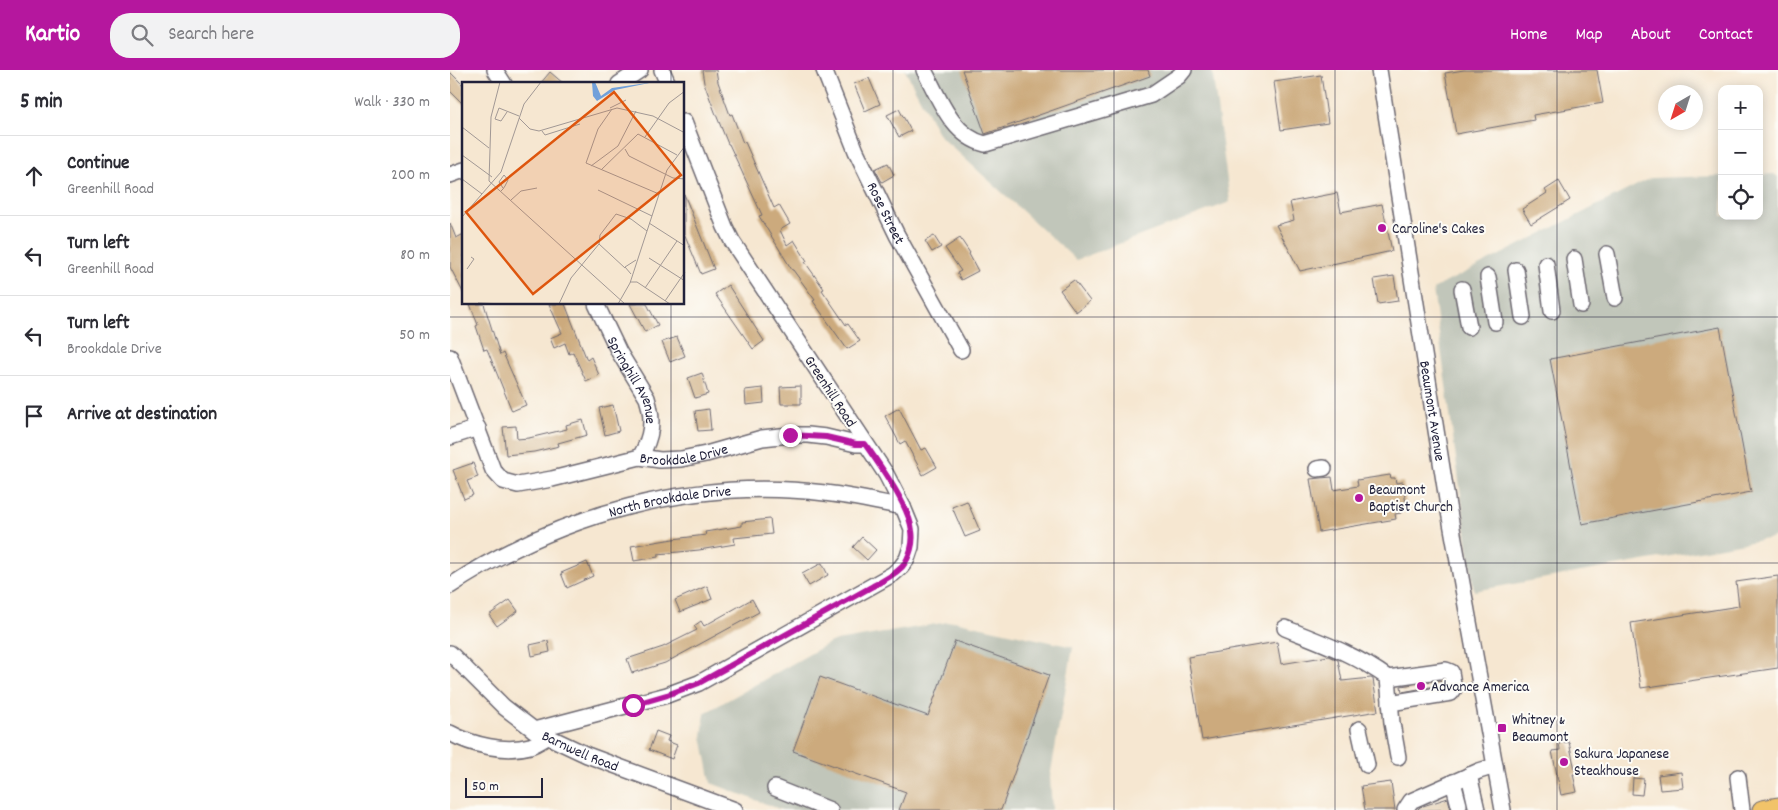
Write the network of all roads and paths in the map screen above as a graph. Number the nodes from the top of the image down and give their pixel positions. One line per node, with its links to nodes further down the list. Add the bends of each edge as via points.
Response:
1 (495, 70): 8 (street)
2 (640, 70): 9 (street)
3 (662, 70): 10 (street)
4 (824, 70): 27 (street, Rose Street, via 884,210)
5 (924, 70): 6 (street, via 958,129 974,141 985,144 1151,95)
6 (1184, 70)
7 (1379, 70): 37 (street, Beaumont Avenue, via 1448,506)
8 (503, 82)
9 (622, 82)
10 (667, 82)
11 (685, 125): 31 (street, Greenhill Road, via 732,241)
12 (462, 171): 13 (street)
13 (450, 175)
14 (1607, 254): 20 (street)
15 (1574, 259): 22 (street)
16 (1546, 264): 23 (street)
17 (1516, 270): 24 (street)
18 (1488, 277): 25 (street)
19 (1462, 289): 26 (street)
20 (1615, 298)
21 (596, 305): 32 (street, Springhill Avenue, via 619,352 648,398 651,434)
22 (1581, 305)
23 (1552, 311)
24 (1523, 317)
25 (1496, 322)
26 (1469, 327)
27 (961, 350)
28 (450, 357): 29 (street)
29 (478, 428): 30 (street); 32 (street, Brookdale Drive, via 493,470 510,484 552,479)
30 (450, 437)
31 (865, 444): 32 (street, Brookdale Drive, via 790,435 762,438 681,458 660,460); 33 (street, Greenhill Road)
32 (640, 457)
33 (904, 508): 34 (street, North Brookdale Drive, via 856,498 783,490 702,493 662,499 584,519 546,534 509,551); 43 (street, Greenhill Road, via 912,529 912,547 901,567 893,574 699,683)
34 (450, 586)
35 (1285, 628): 38 (street, via 1373,667)
36 (450, 653): 43 (street, Barnwell Road, via 504,707)
37 (1479, 675): 39 (street); 46 (street, Beaumont Avenue)
38 (1388, 678): 39 (street, via 1446,670); 40 (street)
39 (1454, 679): 40 (street, via 1451,693)
40 (1390, 703): 44 (street)
41 (1359, 729): 45 (street)
42 (450, 733): 43 (street, Greenhill Road, via 470,742 514,749 532,746)
43 (540, 733): 57 (street, Barnwell Road, via 628,771)
44 (1398, 758)
45 (1367, 765)
46 (1495, 766): 47 (street); 51 (street, Beaumont Avenue)
47 (1469, 775): 49 (street); 55 (street)
48 (1738, 777): 59 (street)
49 (1453, 782): 52 (street); 53 (street)
50 (775, 788): 54 (street)
51 (1502, 804): 55 (street)
52 (1416, 805)
53 (1459, 805)
54 (808, 806): 58 (street)
55 (1476, 807)
56 (1778, 807): 60 (main road)
57 (735, 810)
58 (830, 810)
59 (1742, 810)
60 (1762, 810)

